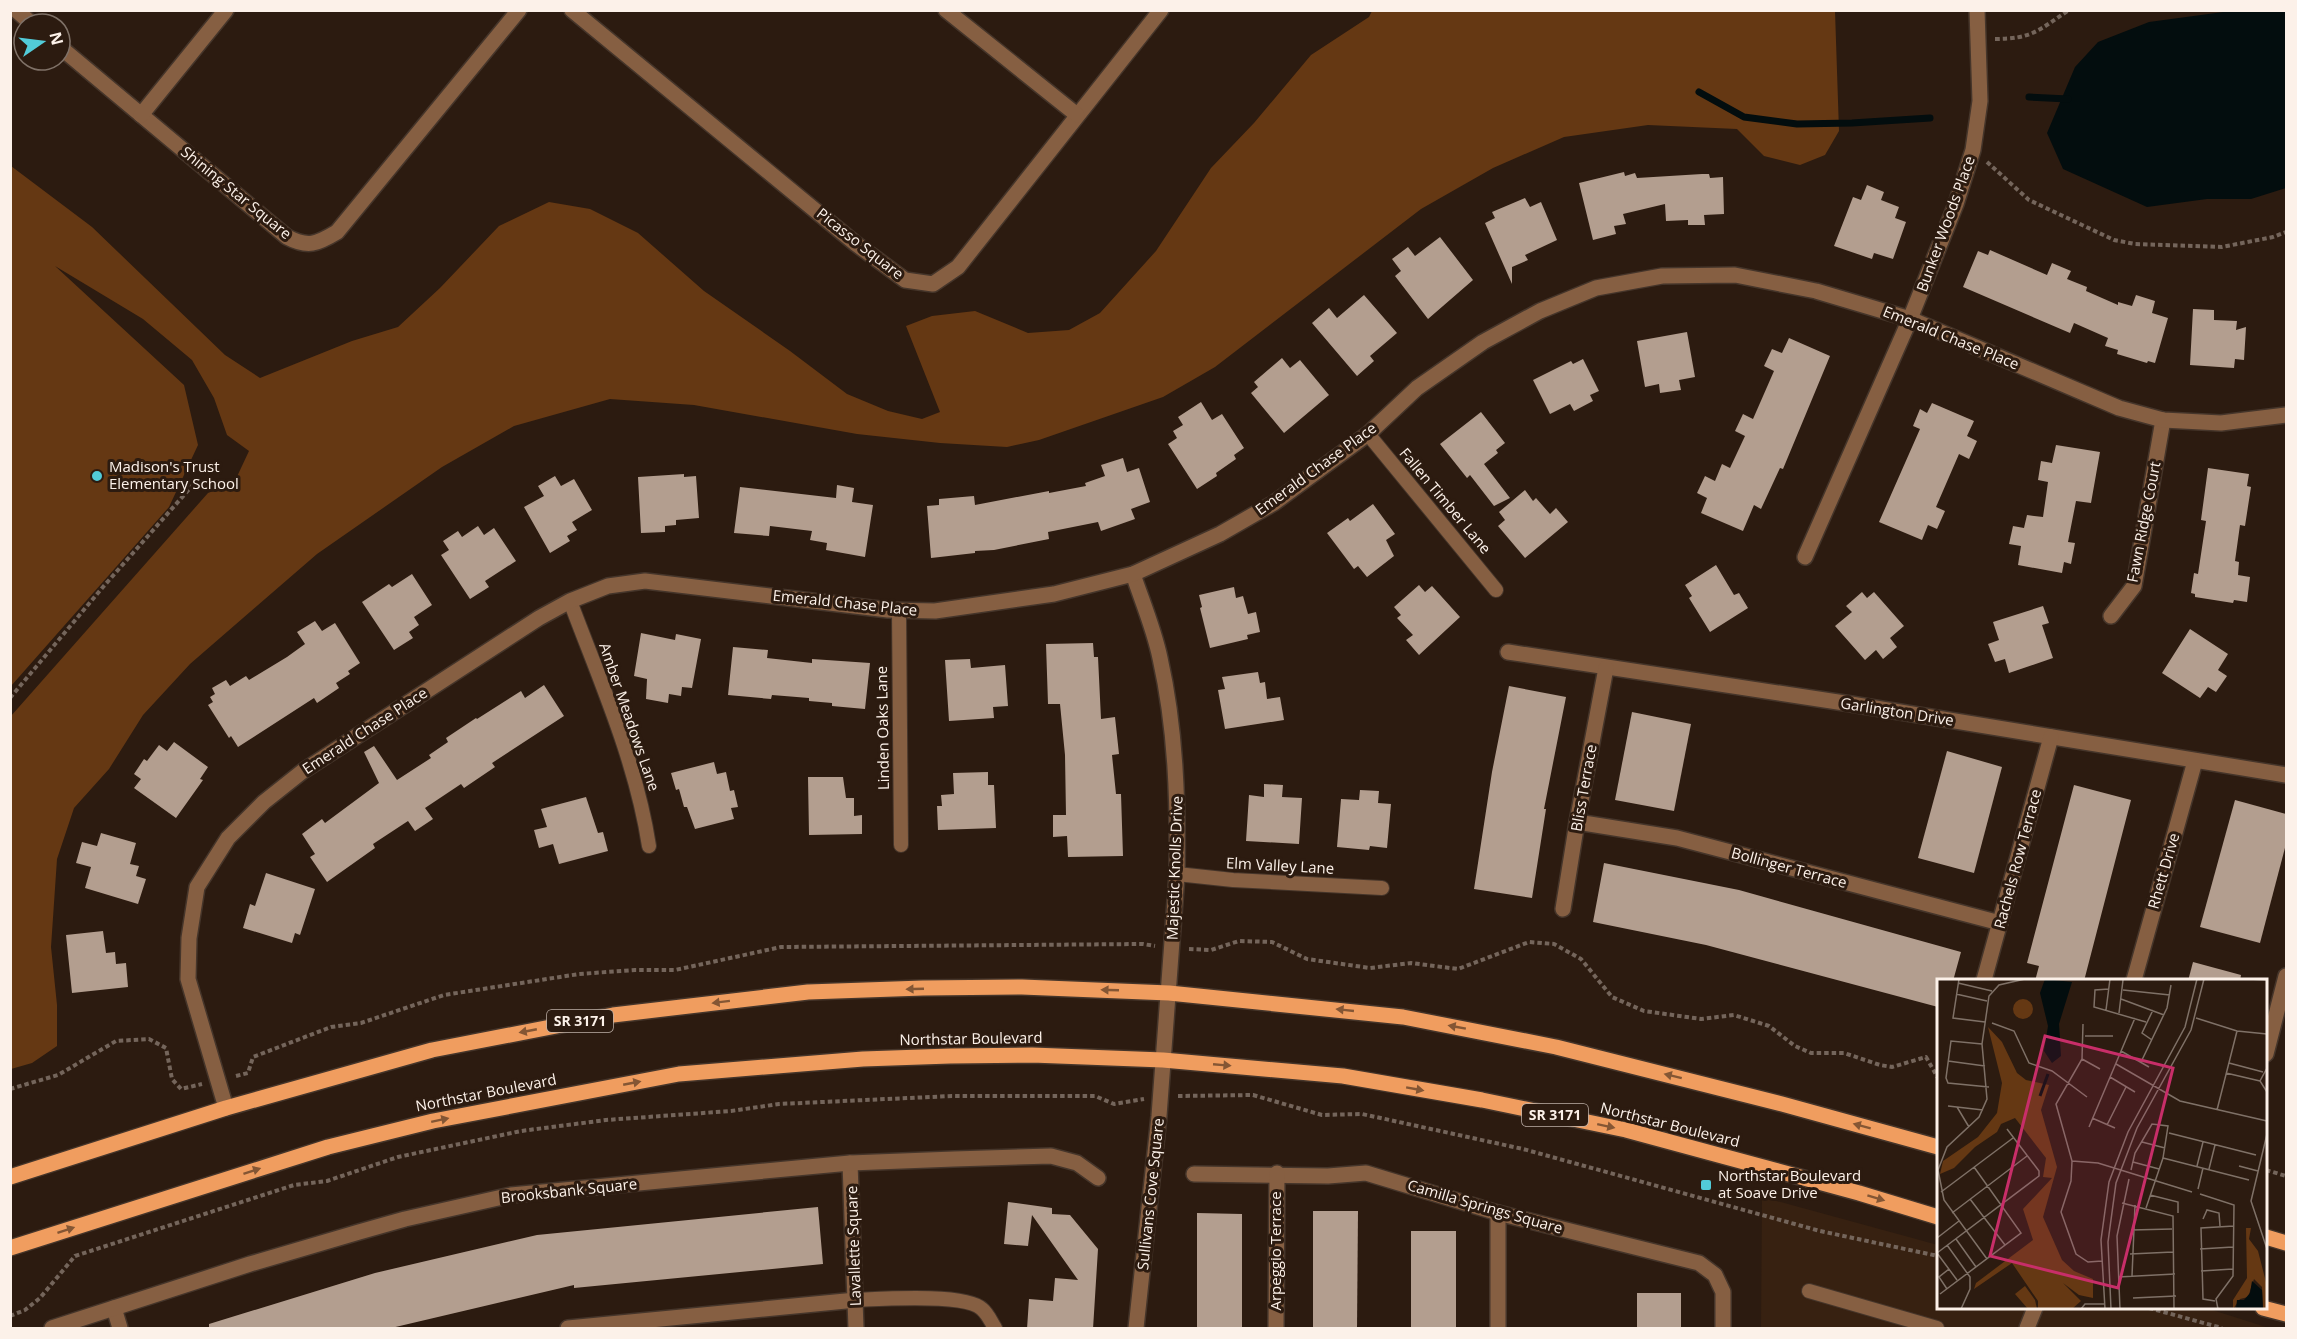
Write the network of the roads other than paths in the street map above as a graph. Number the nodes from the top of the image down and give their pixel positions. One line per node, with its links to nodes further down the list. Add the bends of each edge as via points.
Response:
1 (226, 10): 8 (street)
2 (519, 10): 8 (street, Shining Star Square, via 337,232 322,241 302,245 287,237)
3 (572, 10): 9 (street, Picasso Square, via 905,280 933,284 958,267)
4 (946, 10): 9 (street)
5 (1161, 10): 9 (street, Picasso Square)
6 (1977, 10): 10 (street, Bunker Woods Place, via 1980,101 1973,150)
7 (72, 57): 8 (street, Shining Star Square)
8 (141, 115)
9 (1077, 115)
10 (1910, 319): 12 (street, Emerald Chase Place, via 2119,408); 13 (street, Emerald Chase Place, via 1816,291 1736,275 1662,276 1596,288 1540,311 1483,342 1418,388); 14 (street, Bunker Woods Place)
11 (2286, 415): 12 (street, Emerald Chase Place, via 2221,423)
12 (2163, 420): 19 (street, Fawn Ridge Court, via 2134,586)
13 (1368, 434): 15 (street, Emerald Chase Place, via 1274,503 1220,534); 16 (lane, Fallen Timber Lane)
14 (1805, 557)
15 (1134, 574): 18 (street, Emerald Chase Place, via 1054,594 935,611); 28 (street, Majestic Knolls Drive, via 1160,656 1172,727)
16 (1496, 590)
17 (570, 601): 18 (street, Emerald Chase Place, via 608,586 645,581); 27 (lane, Amber Meadows Lane, via 631,762); 39 (street, Emerald Chase Place, via 303,771 228,838 197,887 188,979)
18 (899, 611): 26 (lane, Linden Oaks Lane)
19 (2111, 616)
20 (1508, 652): 21 (street, Garlington Drive)
21 (1606, 668): 22 (street, Garlington Drive); 25 (street, Bliss Terrace)
22 (2051, 737): 23 (street, Garlington Drive); 31 (street, Rachels Row Terrace)
23 (2195, 761): 24 (street, Garlington Drive); 34 (street, Rhett Drive)
24 (2286, 775)
25 (1577, 822): 30 (street, Bliss Terrace); 31 (street, Bollinger Terrace, via 1677,838)
26 (901, 845)
27 (649, 846)
28 (1177, 874): 29 (lane, Elm Valley Lane); 35 (street, Majestic Knolls Drive)
29 (1382, 888)
30 (1563, 909)
31 (2000, 923): 33 (street, Rachels Row Terrace)
32 (2286, 976): 36 (street)
33 (1985, 979)
34 (2135, 979)
35 (1169, 993): 38 (street, Majestic Knolls Drive); 39 (main road, SR 3171, one-way to 39, via 1022,987 808,992 613,1015 432,1050); 40 (main road, SR 3171, one-way to 35, via 1612,1061 1464,1028 1366,1012)
36 (2283, 1003): 37 (street)
37 (2267, 1048)
38 (1163, 1060): 47 (main road, Northstar Boulevard / SR 3171, one-way to 47, via 1343,1076 1482,1100 1626,1130); 50 (main road, Northstar Boulevard / SR 3171, one-way to 38, via 328,1147 433,1121 679,1074 950,1056); 64 (street, Sullivans Cove Square)
39 (226, 1108): 44 (main road, SR 3171)
40 (1937, 1147)
41 (850, 1163): 45 (street, Brooksbank Square, via 1051,1156 1077,1163); 52 (street, Lavallette Square); 53 (street, Brooksbank Square, via 512,1196 405,1219)
42 (1276, 1173): 43 (street, Camilla Springs Square); 46 (street, Camilla Springs Square, via 1366,1173); 65 (street, Arpeggio Terrace)
43 (1194, 1174)
44 (10, 1177)
45 (1098, 1178)
46 (1498, 1213): 66 (street); 67 (street, Camilla Springs Square, via 1699,1263 1715,1275 1723,1292)
47 (1937, 1217)
48 (2267, 1238): 49 (main road)
49 (2286, 1243)
50 (10, 1248)
51 (1809, 1291): 57 (lane)
52 (856, 1300): 58 (street); 62 (street, Lavallette Square); 63 (lane, via 944,1298 966,1302 982,1307)
53 (114, 1308): 59 (street, Brooksbank Square); 60 (street)
54 (2034, 1309): 69 (street)
55 (2267, 1309): 56 (main road)
56 (2286, 1314)
57 (1898, 1323): 68 (lane)
58 (602, 1326): 61 (street)
59 (52, 1329)
60 (120, 1329)
61 (568, 1329)
62 (856, 1329)
63 (995, 1329)
64 (1136, 1329)
65 (1276, 1329)
66 (1498, 1329)
67 (1723, 1329)
68 (1937, 1329)
69 (2027, 1329)

